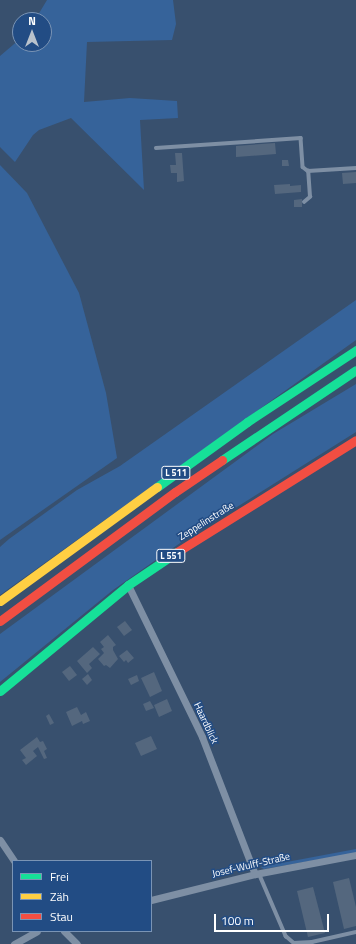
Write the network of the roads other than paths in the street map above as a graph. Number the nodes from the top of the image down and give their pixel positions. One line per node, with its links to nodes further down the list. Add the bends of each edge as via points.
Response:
1 (156, 148): 3 (lane, via 301,138 303,166)
2 (356, 168): 3 (lane)
3 (308, 170): 4 (lane, via 310,197)
4 (304, 202)
5 (356, 350): 9 (main road, L 511, via 247,422)
6 (356, 370): 10 (main road, L 511, via 175,492)
7 (356, 440): 8 (main road, Zeppelinstraße / L 551)
8 (128, 585): 11 (main road, Zeppelinstraße / L 551); 15 (street, Haardblick, via 202,737)
9 (0, 601)
10 (0, 621)
11 (0, 692)
12 (0, 840): 14 (street)
13 (356, 854): 15 (street, Josef-Wulff-Straße)
14 (13, 860)
15 (257, 873): 16 (street, Josef-Wulff-Straße); 19 (lane, via 286,936 294,943 312,942)
16 (152, 900)
17 (35, 932): 20 (street)
18 (65, 932): 21 (street)
19 (356, 932)
20 (14, 944)
21 (77, 944)

